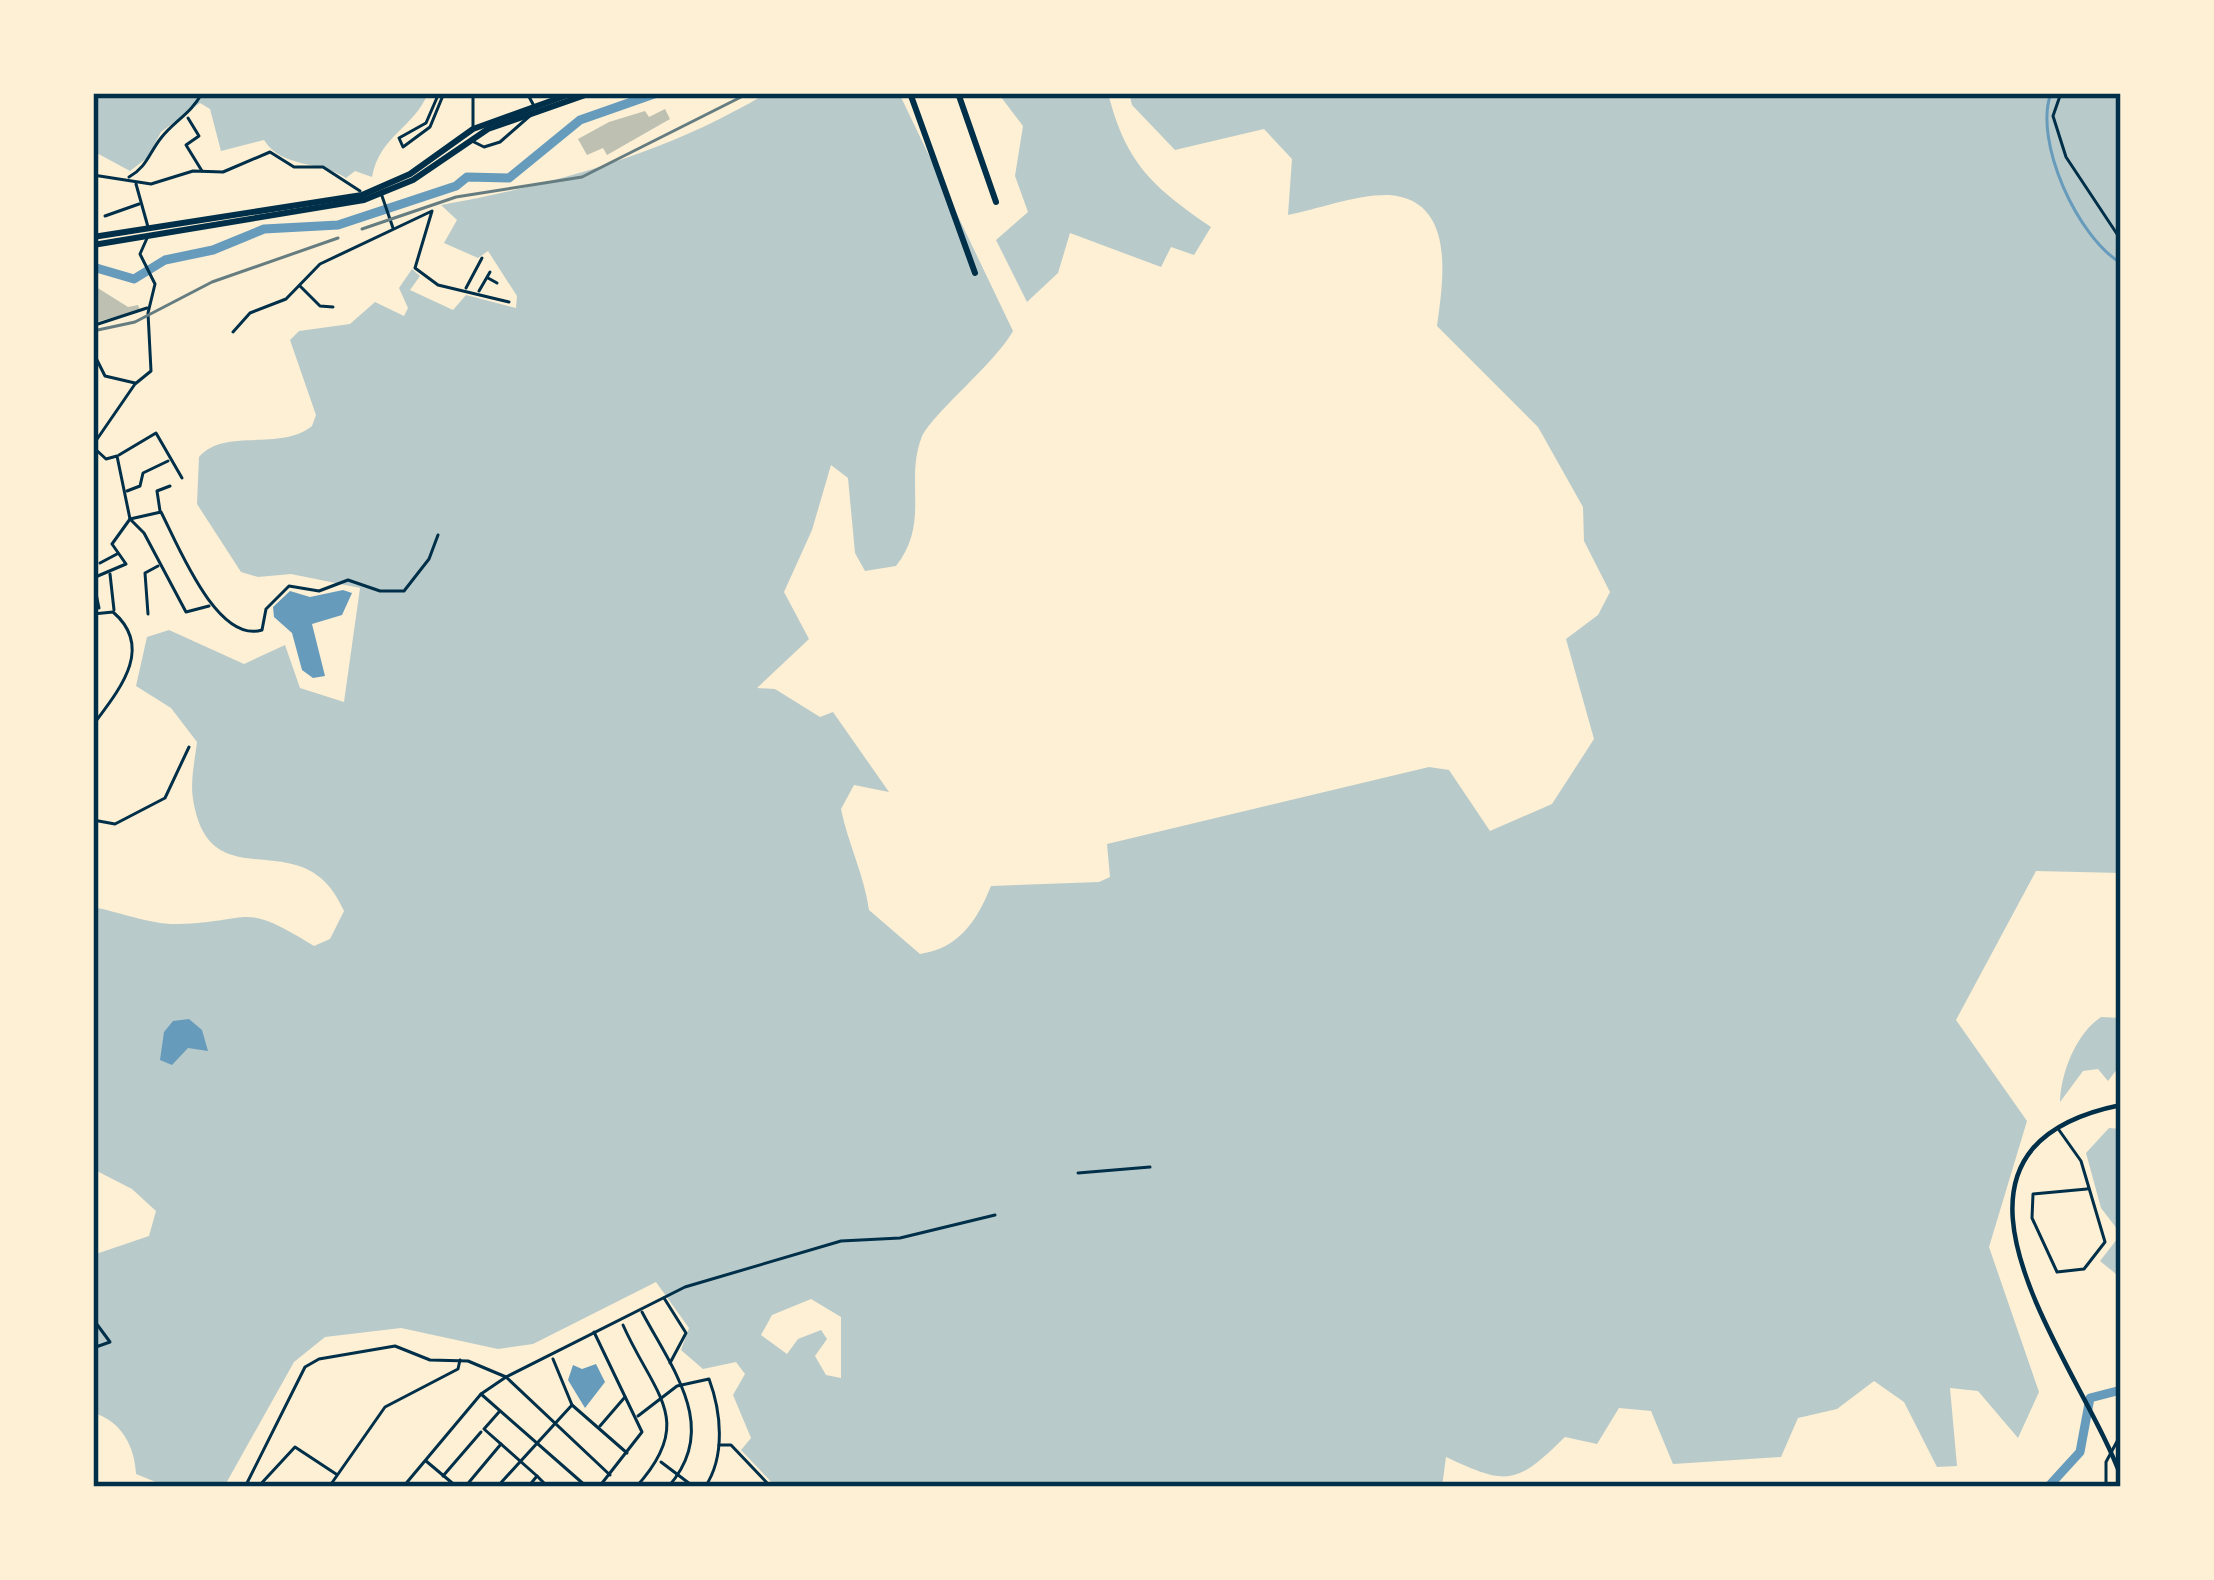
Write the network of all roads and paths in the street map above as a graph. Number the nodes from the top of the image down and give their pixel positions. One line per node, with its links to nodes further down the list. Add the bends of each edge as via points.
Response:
1 (202, 93): 11 (street)
2 (441, 93): 2 (street, via 430,127 403,147 399,138 426,123)
3 (473, 93): 12 (street)
4 (526, 93): 10 (street)
5 (573, 93): 10 (highway)
6 (591, 93): 10 (highway)
7 (910, 93): 27 (highway)
8 (958, 93): 19 (highway)
9 (2061, 93): 24 (street, via 2054,116 2066,158)
10 (533, 109): 12 (highway); 12 (street, via 533,119 492,146 476,146)
11 (187, 117): 13 (street, via 199,136 186,146); 15 (street)
12 (472, 134): 17 (highway)
13 (202, 172): 16 (street); 18 (street, via 270,152 294,167 323,167)
14 (93, 176): 15 (street)
15 (127, 178): 16 (street)
16 (136, 182): 20 (street)
17 (381, 192): 18 (highway); 22 (street)
18 (363, 198): 23 (highway)
19 (996, 202)
20 (141, 203): 21 (street); 23 (street)
21 (105, 216)
22 (394, 228): 29 (street, via 320,264); 30 (street, via 432,212 415,268)
23 (148, 231): 25 (highway); 34 (street, via 140,254 155,284)
24 (2121, 240)
25 (93, 241)
26 (482, 258): 30 (street)
27 (975, 273)
28 (497, 283): 31 (street, via 488,274)
29 (299, 284): 33 (street, via 320,306); 36 (street)
30 (464, 291): 31 (street)
31 (479, 292): 32 (street)
32 (509, 302)
33 (333, 307)
34 (148, 308): 35 (street); 38 (street, via 151,371)
35 (98, 324)
36 (233, 332)
37 (96, 358): 38 (street, via 105,376)
38 (136, 384): 39 (street)
39 (93, 446): 40 (street, via 106,459)
40 (117, 456): 41 (street, via 156,433); 44 (street)
41 (170, 460): 42 (street); 44 (street)
42 (182, 478)
43 (170, 486): 45 (street, via 158,491)
44 (124, 491): 46 (street)
45 (161, 512): 46 (street); 53 (street)
46 (130, 519): 48 (street, via 113,540); 50 (street)
47 (438, 535): 53 (street, via 404,591 348,580 319,591 289,586 266,609 262,629 246,634)
48 (119, 553): 49 (street); 51 (street, via 126,564)
49 (100, 563)
50 (159, 566): 53 (street, via 186,613); 56 (street, via 146,573)
51 (109, 572): 52 (street); 54 (street)
52 (93, 578): 55 (street)
53 (211, 605)
54 (114, 610)
55 (96, 612): 57 (street, via 112,612 127,625 132,648 131,671)
56 (148, 614)
57 (93, 724)
58 (189, 747): 59 (street, via 165,798 107,827)
59 (93, 820)
60 (2121, 1105): 61 (main road)
61 (2058, 1129): 64 (street, via 2081,1161); 99 (main road, via 2025,1166 2011,1228 2025,1281)
62 (1150, 1166): 63 (street)
63 (1078, 1173)
64 (2086, 1189): 64 (street, via 2105,1242 2084,1269 2057,1272 2032,1218 2033,1194)
65 (995, 1215): 66 (street, via 899,1238 841,1241)
66 (664, 1297): 67 (street); 74 (street, via 686,1333)
67 (641, 1310): 69 (street); 74 (street)
68 (93, 1319): 71 (street, via 110,1342)
69 (622, 1322): 70 (street); 79 (street)
70 (593, 1330): 72 (street); 78 (street)
71 (93, 1348)
72 (553, 1358): 75 (street); 80 (street)
73 (460, 1360): 75 (street); 94 (street, via 440,1382 385,1407); 101 (street, via 430,1360 395,1346 305,1367)
74 (670, 1364): 76 (street)
75 (506, 1378): 77 (street); 83 (street)
76 (681, 1385): 79 (street); 89 (street, via 709,1378); 98 (street, via 695,1430)
77 (482, 1394): 81 (street); 92 (street)
78 (627, 1395): 82 (street); 84 (street)
79 (660, 1399): 82 (street); 93 (street, via 669,1444)
80 (572, 1405): 83 (street); 84 (street)
81 (500, 1410): 85 (street); 87 (street)
82 (638, 1416): 90 (street, via 643,1432)
83 (554, 1424): 87 (street); 95 (street)
84 (599, 1428): 90 (street)
85 (484, 1429): 88 (street); 96 (street)
86 (2121, 1434): 118 (street, via 2106,1462)
87 (536, 1443): 91 (street); 111 (street)
88 (501, 1444): 91 (street); 107 (street)
89 (718, 1445): 116 (street); 117 (street, via 731,1445)
90 (629, 1454): 95 (street)
91 (521, 1460): 97 (street); 108 (street)
92 (425, 1461): 96 (street); 100 (street)
93 (659, 1461): 98 (street); 113 (street)
94 (337, 1475): 102 (street, via 295,1447); 103 (street)
95 (610, 1475): 112 (street)
96 (443, 1476): 106 (street)
97 (537, 1476): 109 (street); 110 (street)
98 (677, 1477): 114 (street); 115 (street)
99 (2121, 1477)
100 (409, 1480): 104 (street); 105 (street)
101 (245, 1487)
102 (258, 1487)
103 (329, 1487)
104 (403, 1487)
105 (416, 1487)
106 (457, 1487)
107 (465, 1487)
108 (497, 1487)
109 (528, 1487)
110 (548, 1487)
111 (587, 1487)
112 (599, 1487)
113 (636, 1487)
114 (668, 1487)
115 (694, 1487)
116 (705, 1487)
117 (771, 1487)
118 (2106, 1487)

